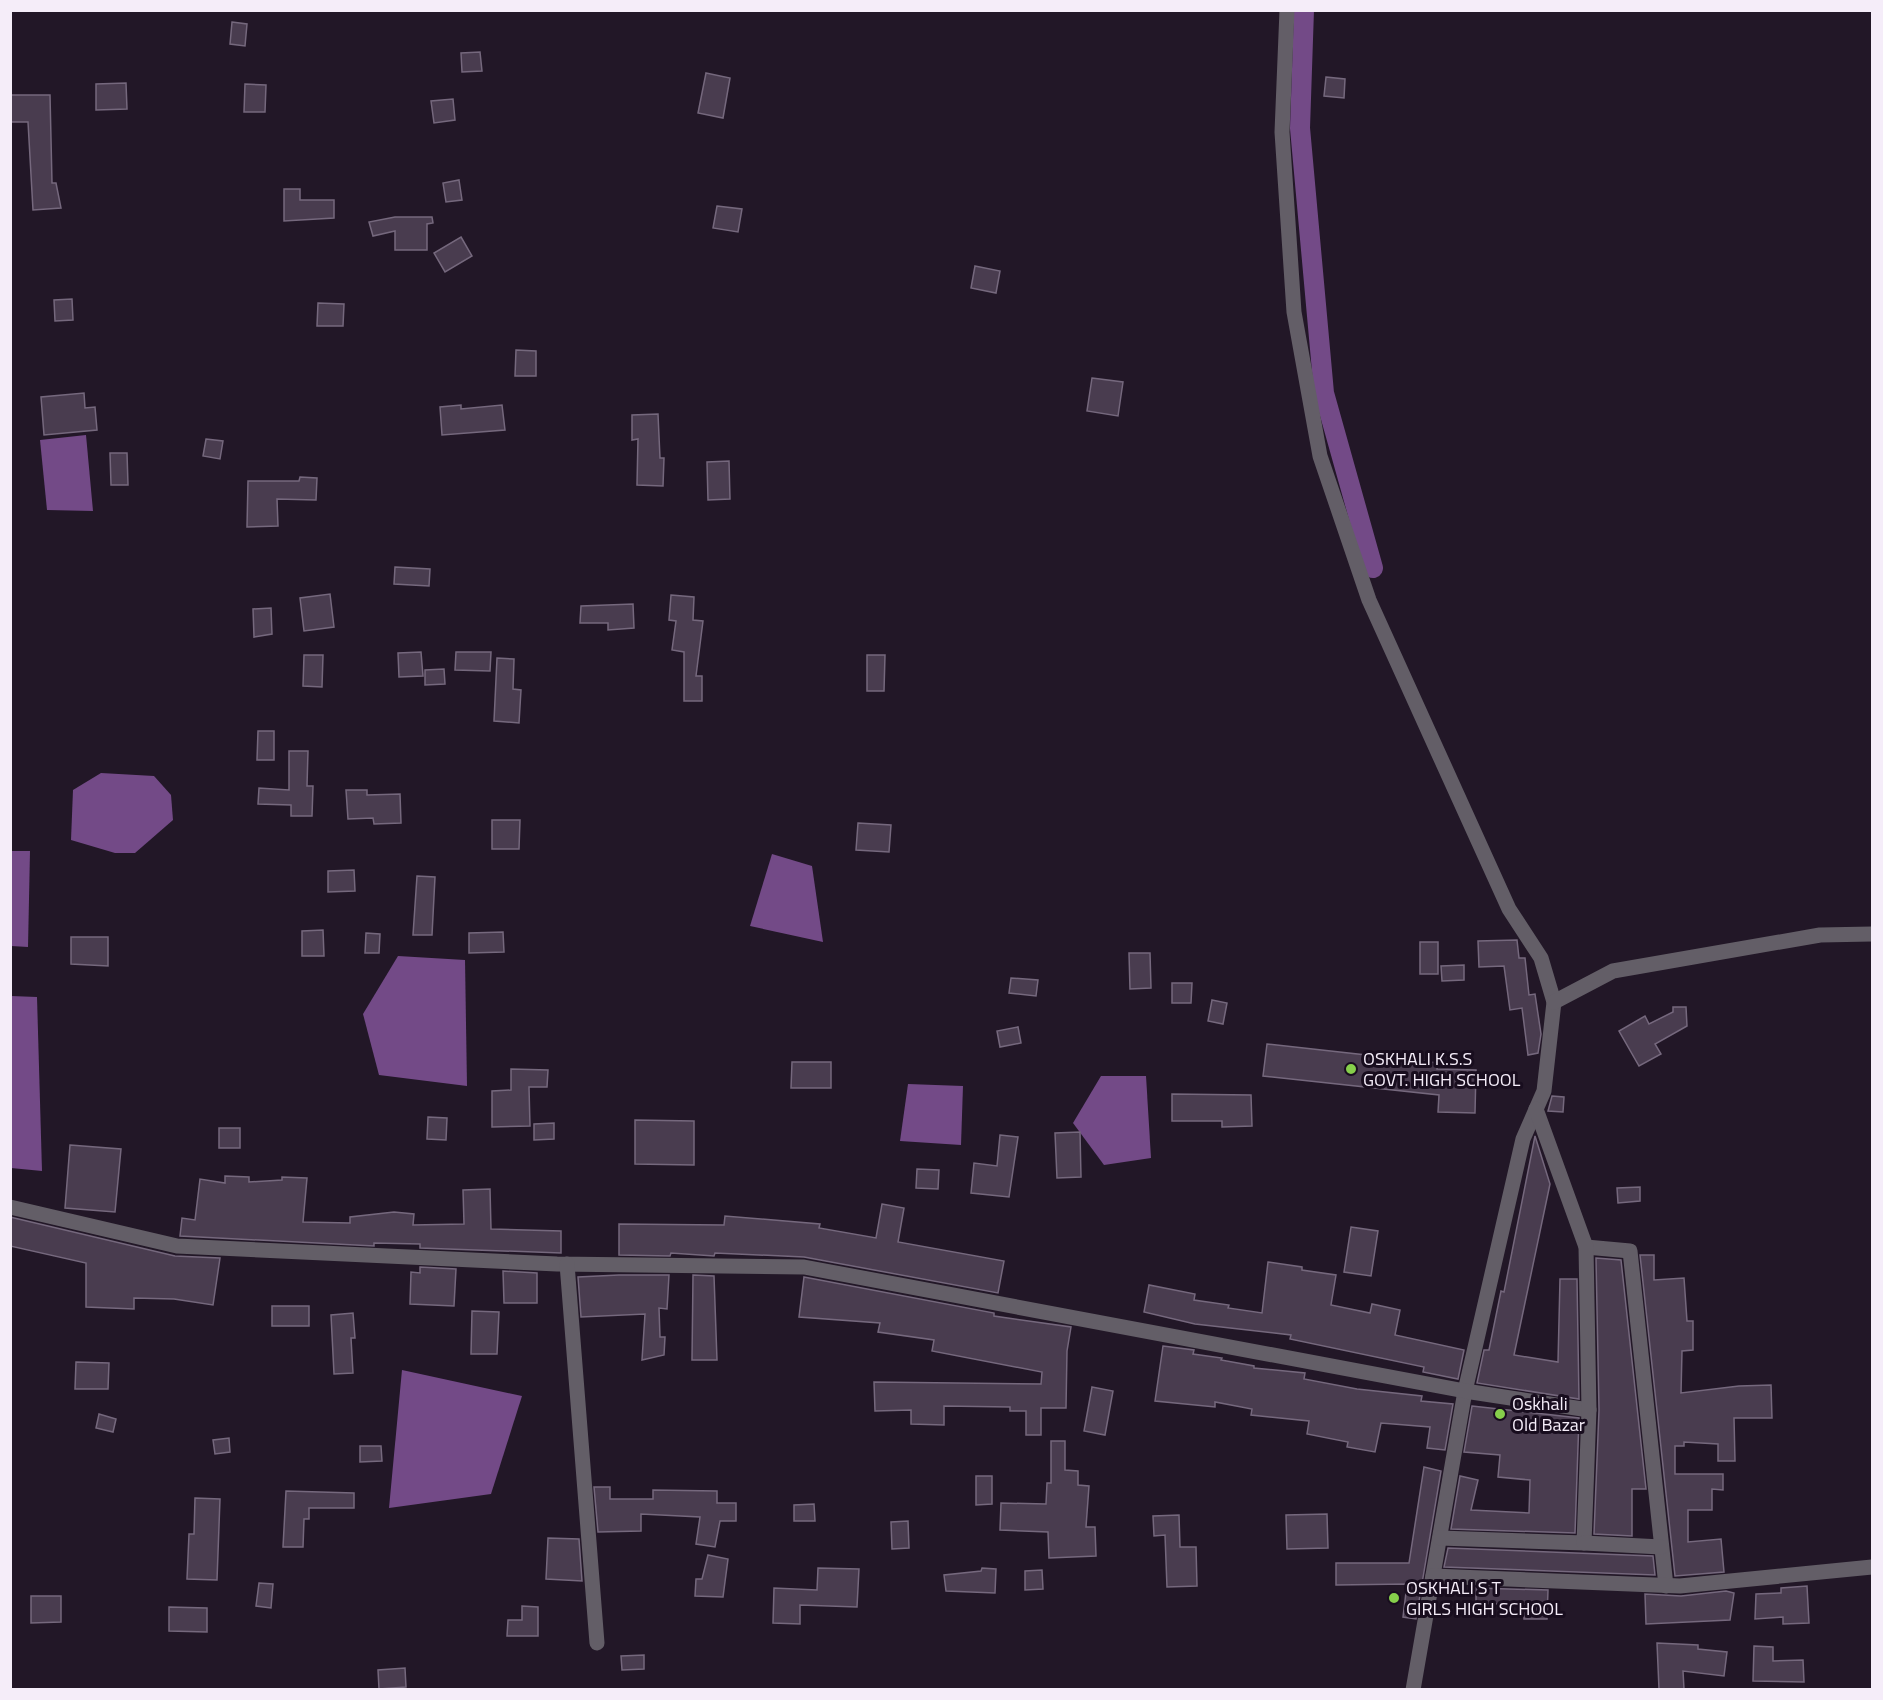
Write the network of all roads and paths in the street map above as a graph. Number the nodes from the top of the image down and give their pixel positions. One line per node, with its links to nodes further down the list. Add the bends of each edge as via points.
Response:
1 (1287, 10): 3 (street, via 1282,132 1294,312 1320,456 1369,600 1509,909 1541,958)
2 (1872, 934): 3 (street, via 1820,935 1613,971)
3 (1554, 1002): 4 (street, via 1544,1091)
4 (1536, 1109): 6 (street); 8 (street, via 1523,1139)
5 (10, 1207): 7 (street, via 177,1246)
6 (1586, 1247): 9 (street); 12 (street, via 1630,1251)
7 (567, 1264): 8 (street, via 804,1267); 16 (street)
8 (1465, 1391): 9 (street); 10 (street)
9 (1589, 1410): 11 (street)
10 (1440, 1538): 11 (street); 14 (street)
11 (1584, 1543): 12 (street)
12 (1661, 1547): 15 (street)
13 (1872, 1567): 15 (street)
14 (1433, 1576): 15 (street); 17 (street)
15 (1666, 1586)
16 (597, 1643)
17 (1413, 1689)

